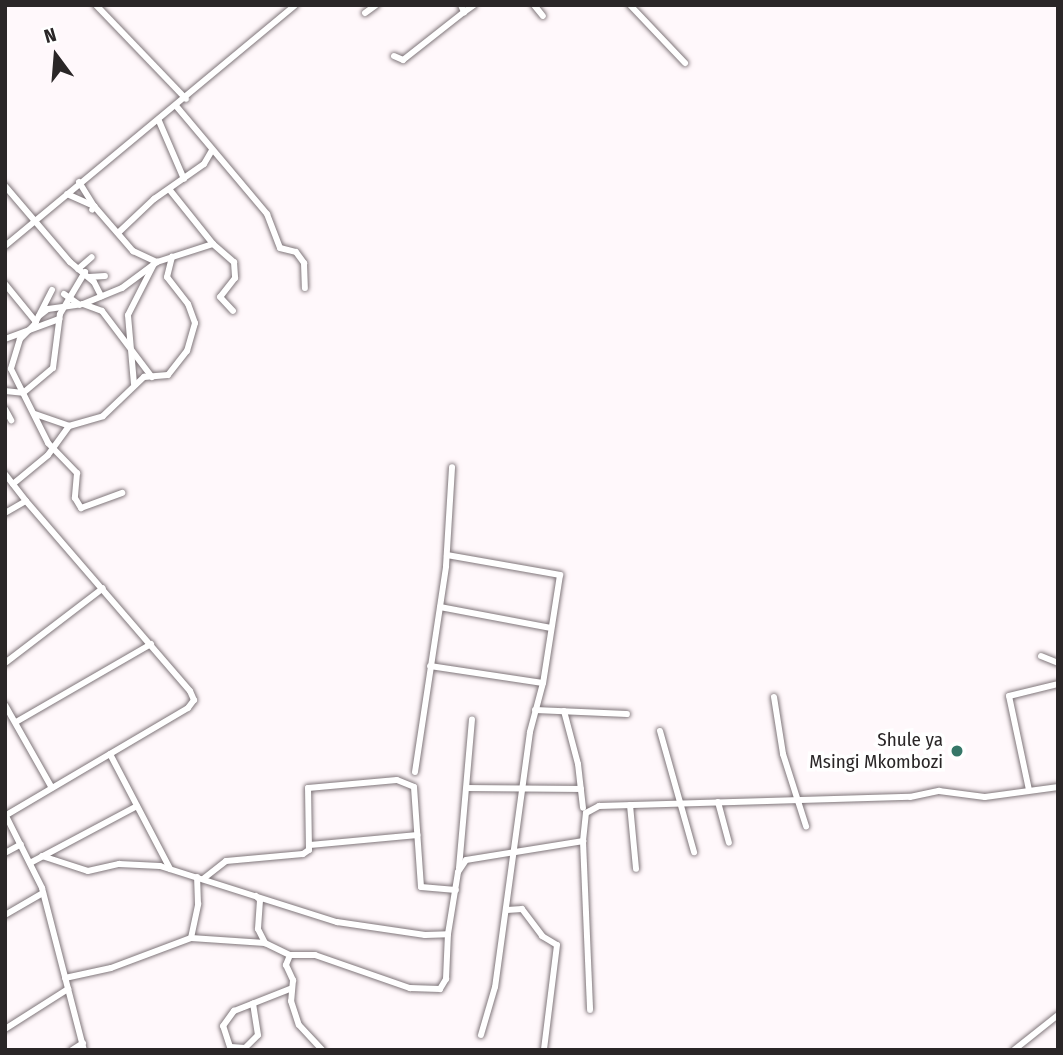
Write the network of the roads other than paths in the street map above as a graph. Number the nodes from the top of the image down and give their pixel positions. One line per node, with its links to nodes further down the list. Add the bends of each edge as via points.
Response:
1 (96, 5): 12 (street)
2 (295, 5): 12 (street)
3 (376, 5): 8 (street)
4 (474, 5): 7 (street)
5 (534, 5): 9 (street)
6 (630, 5): 11 (street)
7 (463, 9): 10 (street, via 403,60)
8 (365, 13)
9 (543, 16)
10 (394, 56)
11 (685, 63)
12 (187, 99): 13 (street)
13 (177, 107): 14 (street); 15 (street)
14 (159, 121): 16 (street); 17 (street)
15 (212, 150): 16 (street, via 204,164); 32 (street, via 267,214 279,248 296,252 304,263 308,271)
16 (184, 179): 19 (street)
17 (79, 182): 20 (street); 21 (street)
18 (5, 186): 22 (street)
19 (169, 189): 23 (street); 24 (street)
20 (67, 194): 21 (street); 22 (street)
21 (93, 208): 23 (street)
22 (36, 220): 25 (street); 29 (street)
23 (118, 233): 28 (street, via 139,257)
24 (213, 243): 27 (street); 39 (street, via 234,262 235,278 220,298)
25 (5, 246)
26 (92, 257): 29 (street)
27 (172, 257): 28 (street); 46 (street, via 167,277 188,304 195,323 187,351 168,375)
28 (155, 264): 35 (street); 44 (street, via 128,315)
29 (84, 273): 30 (street); 34 (street); 35 (street)
30 (105, 276)
31 (5, 284): 40 (street)
32 (305, 288)
33 (52, 290): 37 (street)
34 (68, 296): 36 (street); 38 (street)
35 (101, 296): 36 (street)
36 (81, 305): 38 (street); 44 (street, via 102,311)
37 (45, 307): 38 (street); 40 (street)
38 (64, 310): 41 (street)
39 (233, 311)
40 (37, 319): 42 (street)
41 (59, 319): 42 (street); 49 (street, via 53,368)
42 (24, 335): 43 (street); 45 (street)
43 (5, 339)
44 (133, 353): 46 (street); 47 (street)
45 (7, 366): 49 (street)
46 (152, 377): 47 (street)
47 (134, 384): 53 (street, via 103,416)
48 (5, 391): 49 (street)
49 (23, 393): 51 (street)
50 (5, 409): 52 (street)
51 (35, 414): 53 (street); 54 (street)
52 (11, 420)
53 (69, 426): 54 (street)
54 (52, 446): 57 (street); 58 (street, via 77,473 75,498 81,508)
55 (452, 467): 61 (street)
56 (5, 474): 57 (street)
57 (13, 484): 59 (street)
58 (122, 493)
59 (26, 501): 60 (street); 62 (street)
60 (5, 513)
61 (447, 555): 63 (street); 64 (street, via 560,575)
62 (103, 588): 65 (street); 67 (street)
63 (440, 607): 64 (street); 69 (street)
64 (551, 628): 70 (street)
65 (151, 644): 78 (street); 80 (street, via 194,700)
66 (1041, 656): 68 (street)
67 (5, 663)
68 (1058, 663)
69 (430, 666): 70 (street); 81 (street)
70 (543, 683): 74 (street)
71 (1058, 684): 87 (street, via 1008,699)
72 (774, 697): 88 (street)
73 (5, 705): 78 (street)
74 (535, 710): 75 (street); 85 (street)
75 (564, 711): 76 (street); 86 (street)
76 (627, 714)
77 (472, 720): 84 (street)
78 (16, 722): 83 (street)
79 (660, 731): 90 (street)
80 (110, 754): 83 (street); 92 (street)
81 (415, 772)
82 (1058, 787): 87 (street)
83 (52, 788): 94 (street)
84 (467, 788): 85 (street); 108 (street)
85 (525, 788): 86 (street); 103 (street)
86 (581, 789): 93 (street)
87 (1029, 789): 88 (street, via 985,797 939,791 910,797)
88 (796, 799): 89 (street); 95 (street)
89 (718, 802): 90 (street); 98 (street)
90 (680, 803): 91 (street); 101 (street)
91 (630, 805): 97 (street, via 589,809); 107 (street)
92 (137, 806): 104 (street); 106 (street)
93 (583, 808)
94 (6, 814): 99 (street)
95 (806, 826)
96 (418, 835): 100 (street); 100 (street, via 414,787 408,782 341,783 308,788); 110 (street, via 416,878 421,887)
97 (583, 841): 103 (street); 123 (street)
98 (730, 843)
99 (21, 844): 102 (street); 105 (street)
100 (310, 845): 109 (street, via 303,855 226,861)
101 (694, 852)
102 (5, 853)
103 (514, 854): 108 (street, via 466,860); 113 (street)
104 (42, 856): 105 (street); 106 (street, via 88,872 119,864)
105 (30, 863): 111 (street)
106 (170, 869): 109 (street)
107 (636, 869)
108 (458, 872): 110 (street)
109 (200, 878): 112 (street); 116 (street)
110 (456, 890): 115 (street)
111 (43, 893): 114 (street); 119 (street)
112 (254, 895): 115 (street, via 369,928); 117 (street, via 260,900 258,929)
113 (507, 909): 126 (street, via 494,995); 131 (street, via 522,909 542,936 557,945)
114 (5, 915)
115 (448, 934): 118 (street, via 446,979 440,989 410,988 315,955)
116 (191, 938): 117 (street); 119 (street, via 111,968)
117 (265, 943): 118 (street)
118 (290, 955): 120 (street, via 286,965)
119 (65, 978): 121 (street)
120 (292, 988): 122 (street); 130 (street, via 299,1025)
121 (68, 989): 125 (street); 127 (street)
122 (253, 1003): 128 (street, via 234,1010 223,1026); 128 (street, via 258,1035 245,1048)
123 (590, 1010)
124 (1058, 1014): 132 (street)
125 (5, 1029)
126 (481, 1035)
127 (84, 1047): 129 (street)
128 (231, 1049)
129 (72, 1050)
130 (322, 1050)
131 (544, 1050)
132 (1014, 1050)

